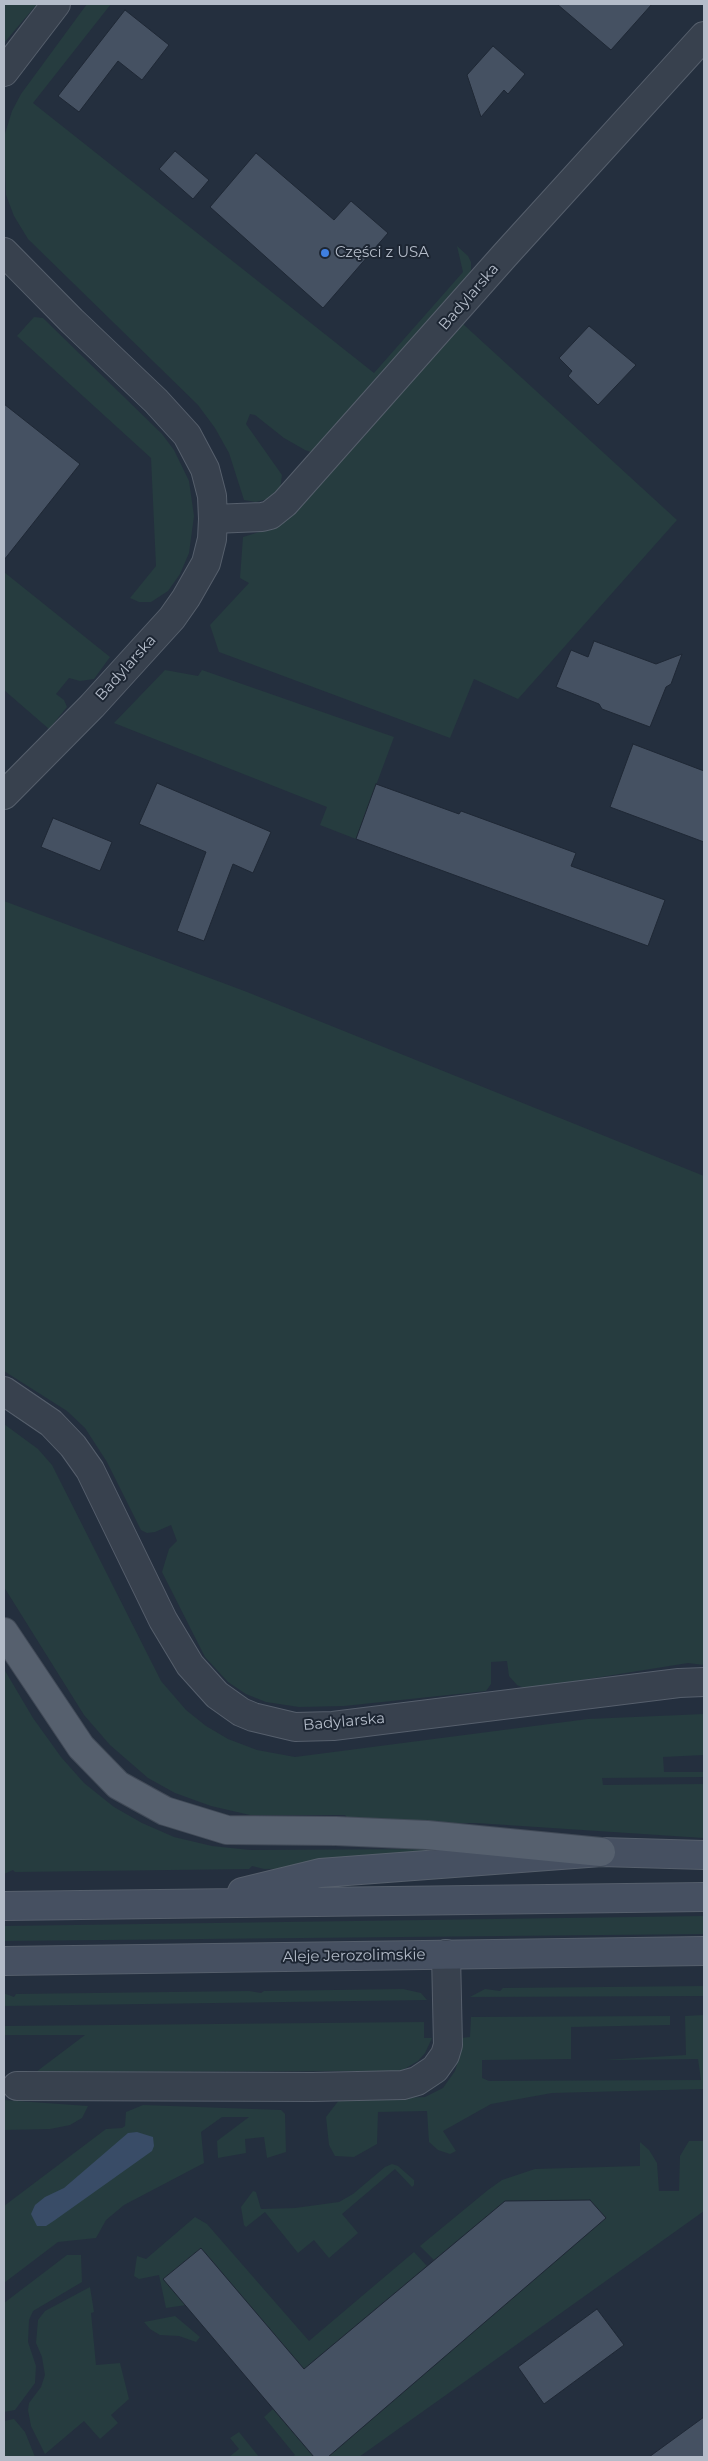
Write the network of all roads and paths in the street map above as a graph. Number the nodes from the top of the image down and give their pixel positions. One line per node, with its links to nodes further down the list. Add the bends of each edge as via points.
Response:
1 (56, 4): 3 (street)
2 (704, 36): 5 (street, Badylarska, via 286,503 262,517)
3 (4, 72)
4 (4, 252): 5 (street, Badylarska, via 187,435 205,469 212,496)
5 (213, 519): 6 (street, Badylarska, via 206,563 172,618 92,706)
6 (4, 795)
7 (4, 1391): 9 (street, Badylarska, via 51,1423 73,1446 90,1470 171,1635 190,1665 216,1695 253,1717 295,1726 333,1726)
8 (4, 1632): 10 (main road, via 81,1748 118,1785 165,1812 227,1830 427,1835)
9 (704, 1682)
10 (600, 1852): 11 (main road); 13 (main road, via 320,1873)
11 (704, 1855)
12 (704, 1897): 13 (main road)
13 (192, 1904): 14 (main road)
14 (4, 1906)
15 (704, 1952): 16 (main road, Aleje Jerozolimskie)
16 (446, 1954): 17 (main road, Aleje Jerozolimskie); 18 (street, via 448,2045 439,2064 417,2081 403,2085 313,2087)
17 (4, 1961)
18 (17, 2086)

